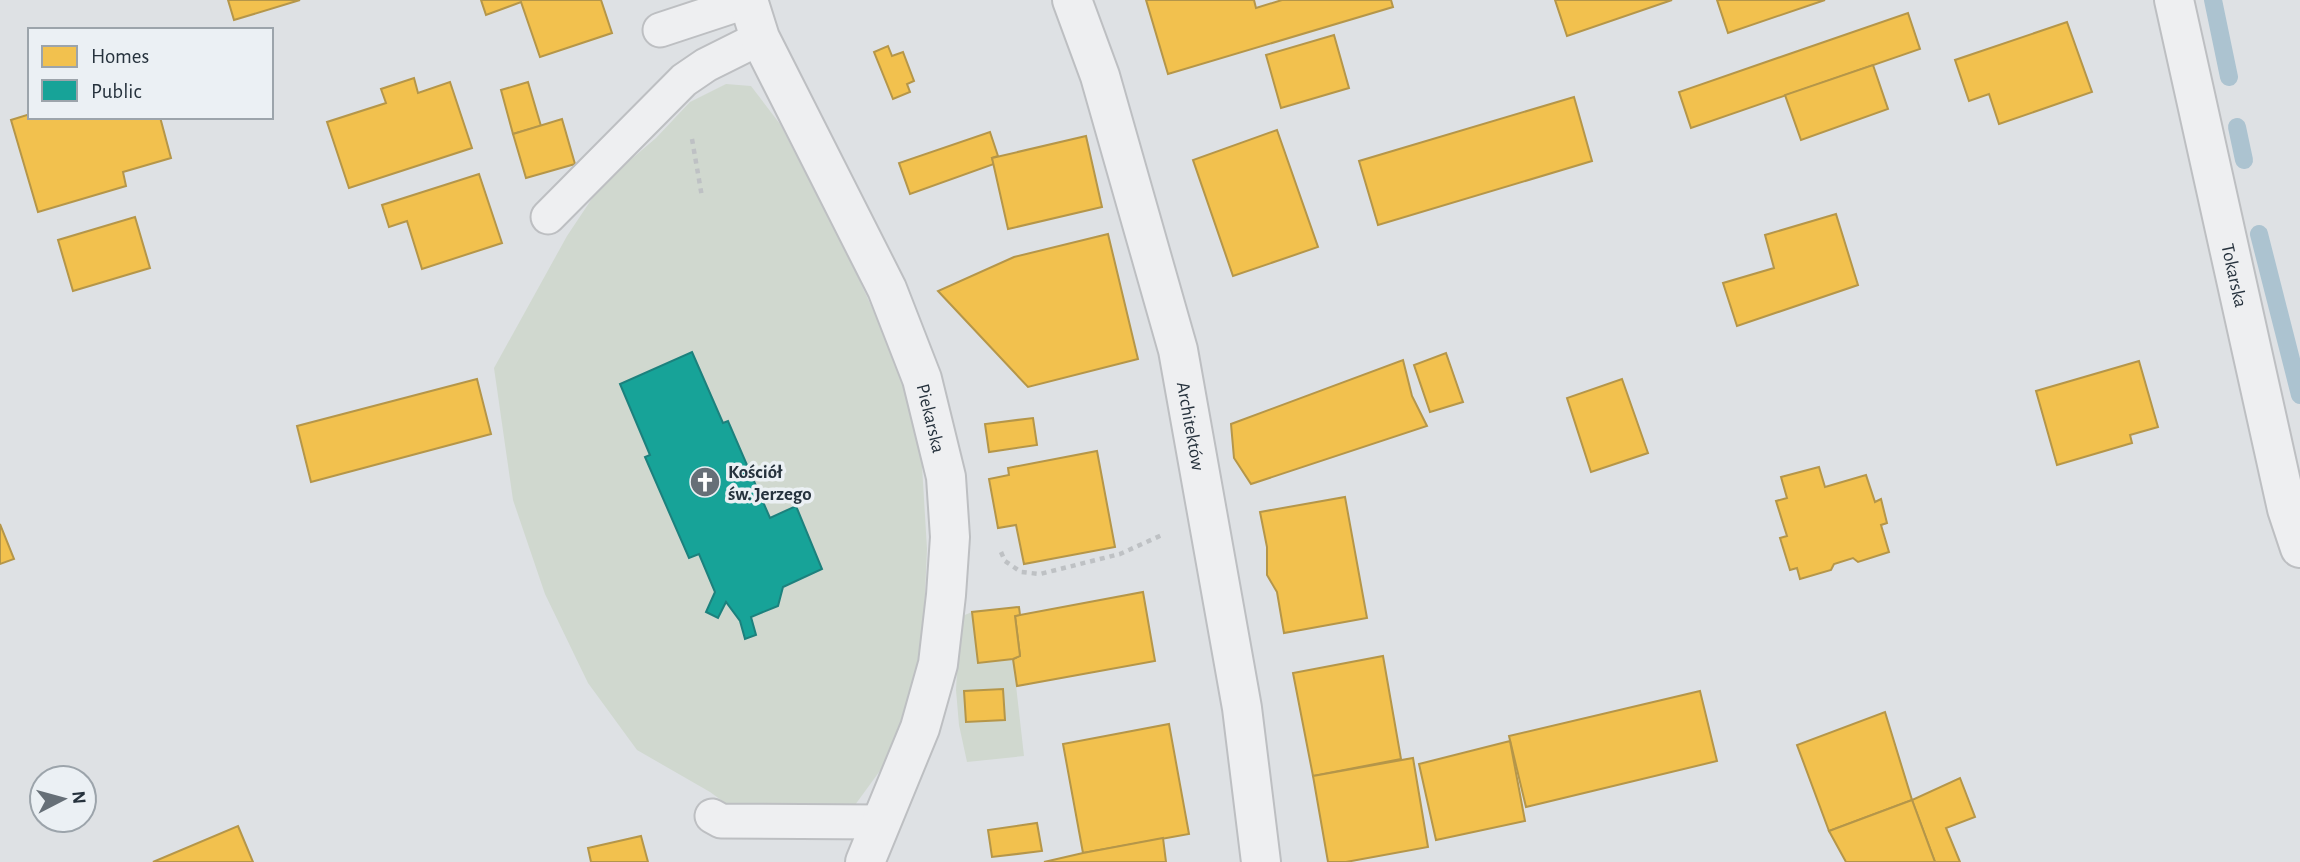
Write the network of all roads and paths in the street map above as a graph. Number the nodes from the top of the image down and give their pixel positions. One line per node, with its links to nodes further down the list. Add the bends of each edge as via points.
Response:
1 (1072, 0): 13 (street, Architektów, via 1100,76 1178,350 1242,708)
2 (2174, 0): 9 (street, Tokarska, via 2287,509)
3 (748, 1): 4 (lane); 5 (street, Piekarska)
4 (660, 30)
5 (760, 38): 6 (lane, via 684,80); 11 (street, Piekarska, via 887,289 922,379 946,477 950,537 938,664 920,728)
6 (548, 217)
7 (1172, 531): 8 (path, via 1120,554 1040,574 1021,572 1005,561)
8 (997, 542)
9 (2300, 548)
10 (712, 816): 11 (lane, via 721,821)
11 (881, 822): 12 (street, Piekarska)
12 (864, 862)
13 (1261, 862)

